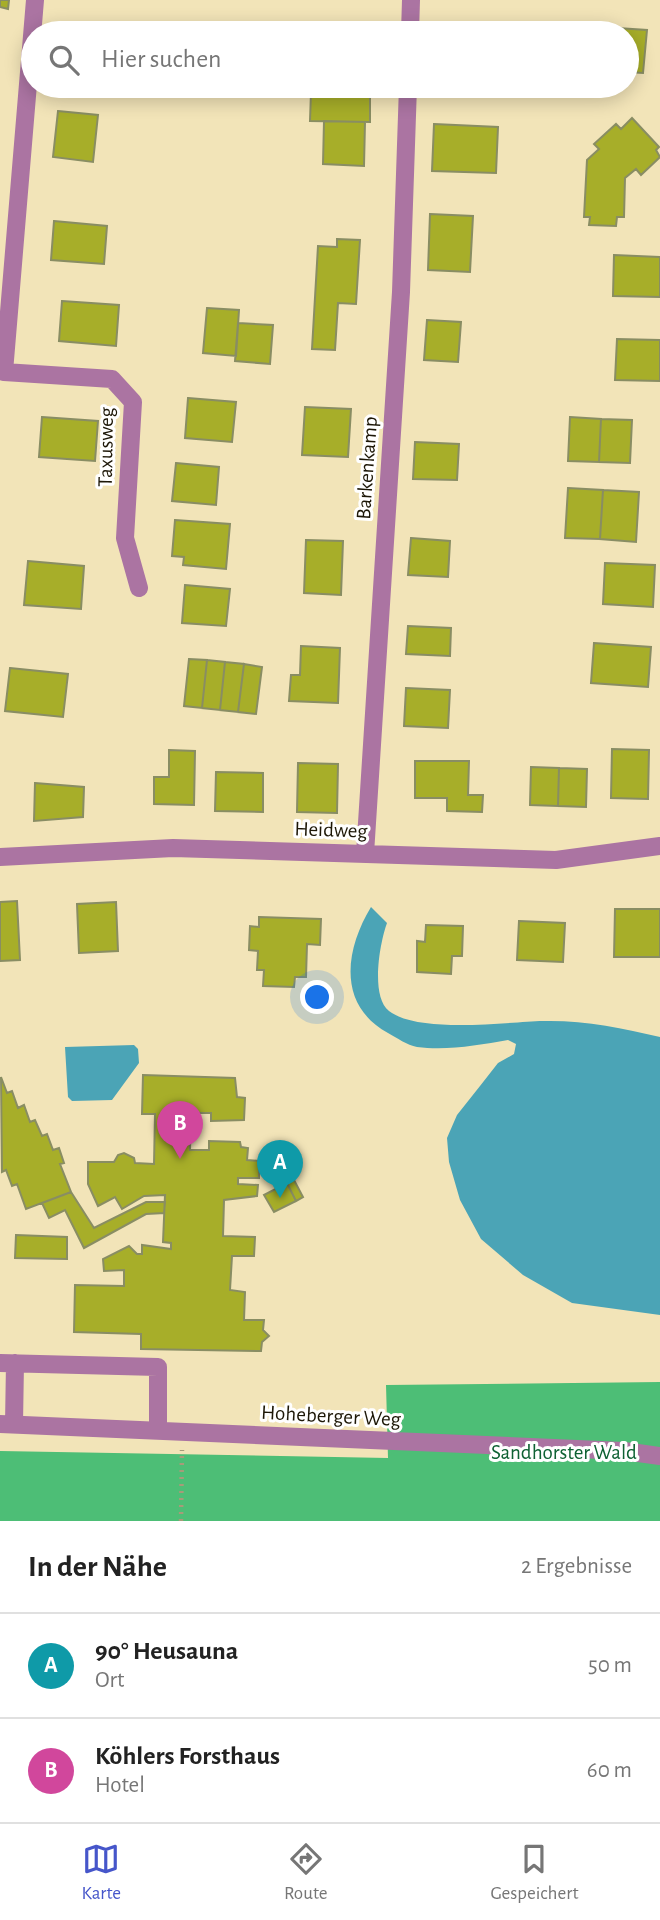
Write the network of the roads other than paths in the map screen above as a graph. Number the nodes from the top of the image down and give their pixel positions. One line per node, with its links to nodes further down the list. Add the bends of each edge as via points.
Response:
1 (35, 0): 3 (street)
2 (411, 0): 4 (street)
3 (33, 21)
4 (410, 21)
5 (26, 98): 7 (street)
6 (408, 98): 10 (street, Barkenkamp, via 401,292)
7 (2, 371): 8 (street, Taxusweg, via 112,379 133,402 125,538)
8 (139, 588)
9 (660, 846): 10 (street, Heidweg, via 556,860)
10 (365, 854): 11 (street, Heidweg, via 173,848)
11 (0, 857)
12 (8, 1363): 13 (street); 14 (street, via 158,1367)
13 (7, 1424): 14 (street, Hoheberger Weg)
14 (158, 1430): 15 (street, Hoheberger Weg)
15 (660, 1456)

